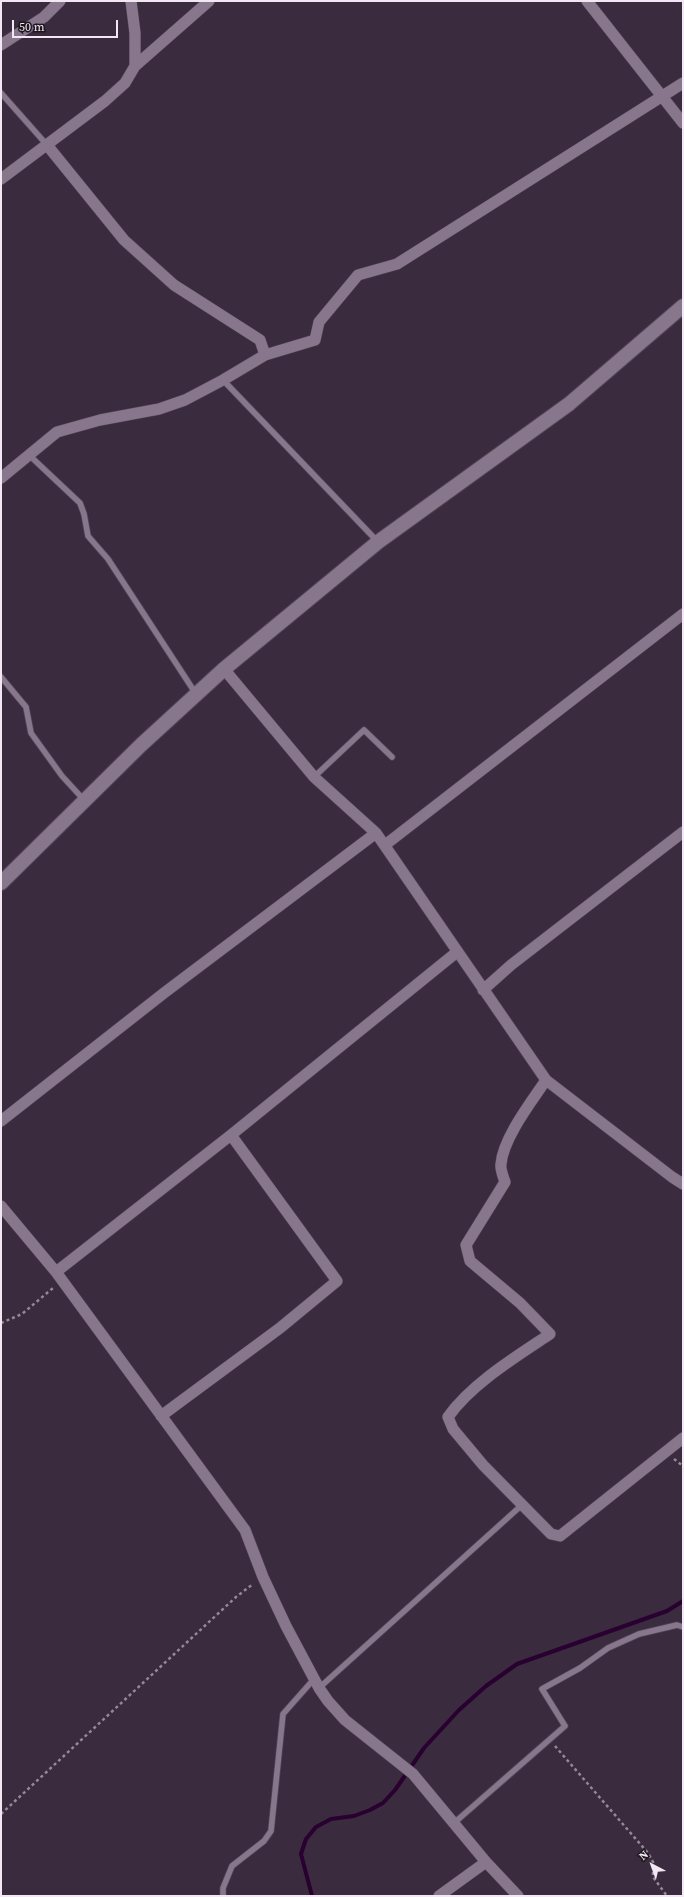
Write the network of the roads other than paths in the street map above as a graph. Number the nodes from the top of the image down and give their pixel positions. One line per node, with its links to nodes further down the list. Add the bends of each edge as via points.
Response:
1 (60, 1): 5 (street, via 44,17)
2 (131, 1): 6 (street, via 135,33)
3 (209, 1): 6 (street)
4 (587, 1): 9 (street)
5 (1, 45)
6 (135, 66): 11 (street, via 125,83 105,101)
7 (683, 83): 9 (street)
8 (1, 94): 11 (lane)
9 (662, 96): 10 (street); 14 (street, via 397,264 358,276 319,322 315,340)
10 (683, 123)
11 (47, 145): 12 (street); 14 (street, via 124,240 174,284 260,340)
12 (1, 179)
13 (683, 306): 18 (street, via 569,404)
14 (265, 354): 15 (street)
15 (223, 380): 16 (street, via 185,400 159,409 100,420 57,432); 18 (lane)
16 (29, 455): 17 (street); 22 (lane, via 80,504 88,536 108,559)
17 (1, 478)
18 (378, 542): 20 (street)
19 (683, 614): 28 (street)
20 (224, 669): 22 (street); 24 (street)
21 (1, 677): 25 (lane, via 26,707 31,733 62,776)
22 (196, 695): 25 (street)
23 (392, 757): 24 (lane, via 364,730)
24 (314, 777): 27 (street)
25 (85, 800): 29 (street)
26 (683, 832): 31 (street)
27 (376, 833): 28 (street); 33 (street, via 170,988)
28 (385, 846): 30 (street)
29 (1, 883)
30 (457, 952): 31 (street); 34 (street)
31 (483, 990): 32 (street)
32 (546, 1080): 35 (street); 40 (street, via 504,1148 500,1165 505,1182 466,1245 470,1261 520,1303 550,1334 500,1367 454,1408 448,1417 452,1428 483,1465)
33 (1, 1121)
34 (231, 1135): 37 (street); 38 (street, via 337,1282 280,1328)
35 (683, 1184)
36 (1, 1206): 37 (street)
37 (59, 1276): 38 (street)
38 (161, 1416): 42 (street, via 245,1530 286,1626)
39 (683, 1438): 40 (street, via 560,1536 551,1534)
40 (523, 1504): 42 (lane)
41 (683, 1627): 43 (lane, via 677,1625 639,1634 608,1648 580,1668 542,1689 565,1726)
42 (317, 1683): 43 (street, via 345,1720 413,1774); 45 (lane, via 283,1714 271,1830 264,1841 232,1866 223,1888)
43 (454, 1823): 44 (street)
44 (486, 1862): 46 (street); 47 (street)
45 (223, 1896)
46 (439, 1896)
47 (518, 1896)

